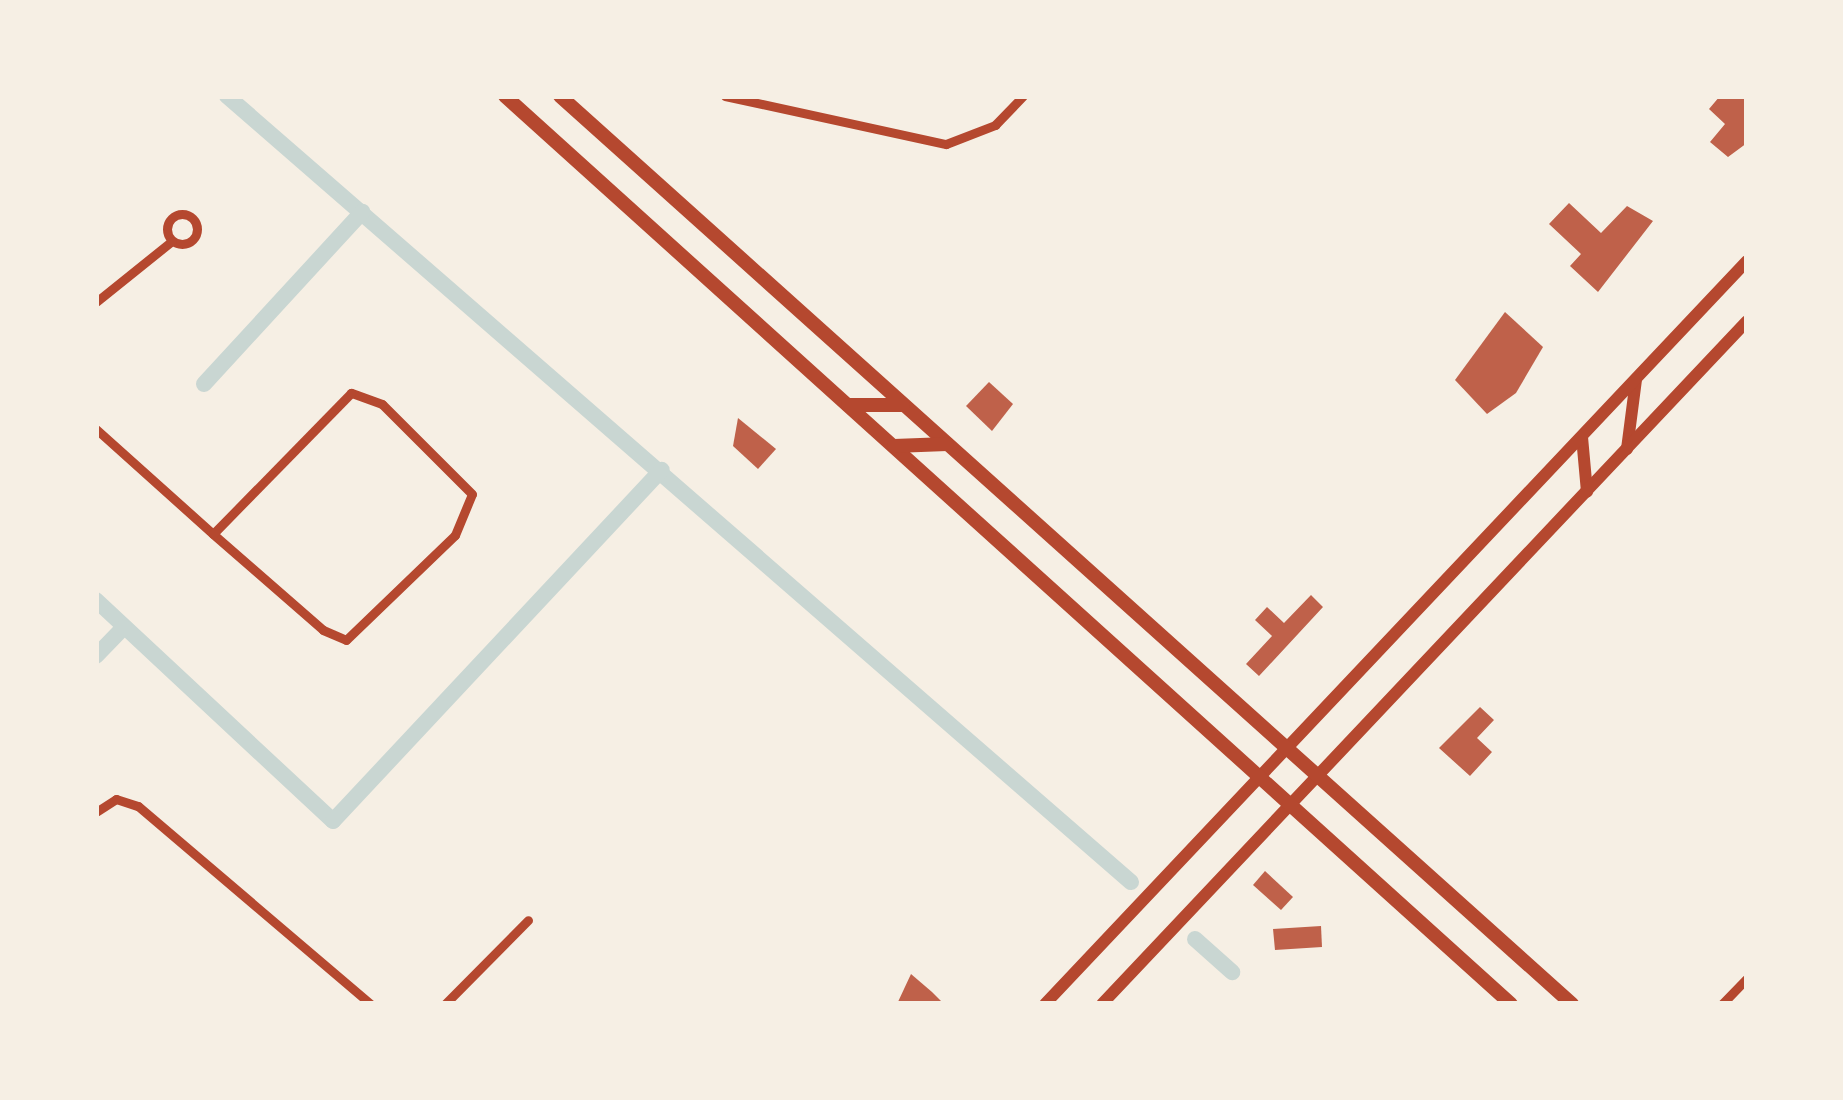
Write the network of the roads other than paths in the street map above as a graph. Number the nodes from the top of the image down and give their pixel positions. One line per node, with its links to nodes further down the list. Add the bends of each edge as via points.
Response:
1 (505, 96): 10 (main road)
2 (560, 96): 11 (main road)
3 (725, 96): 4 (street, via 946,144 995,125)
4 (1023, 96)
5 (172, 241): 7 (street)
6 (1747, 261): 9 (main road)
7 (96, 302)
8 (1747, 321): 16 (main road)
9 (1636, 379): 13 (main road); 16 (main road)
10 (848, 405): 11 (main road); 15 (main road)
11 (903, 405): 14 (main road)
12 (96, 429): 18 (street)
13 (1582, 436): 17 (main road); 19 (main road)
14 (947, 443): 15 (main road); 19 (main road)
15 (893, 446): 20 (main road)
16 (1627, 452): 17 (main road)
17 (1587, 492): 21 (main road)
18 (213, 534): 18 (street, via 337,402 359,393 460,475 472,506 346,640)
19 (1286, 747): 20 (main road); 21 (main road)
20 (1259, 776): 22 (main road); 28 (main road)
21 (1319, 776): 22 (main road); 31 (main road)
22 (1290, 805): 29 (main road); 30 (main road)
23 (96, 812): 26 (street, via 116,800 137,806)
24 (528, 920): 27 (street)
25 (1747, 978): 32 (street)
26 (371, 1004)
27 (445, 1004)
28 (1045, 1004)
29 (1102, 1004)
30 (1511, 1004)
31 (1572, 1004)
32 (1722, 1004)

